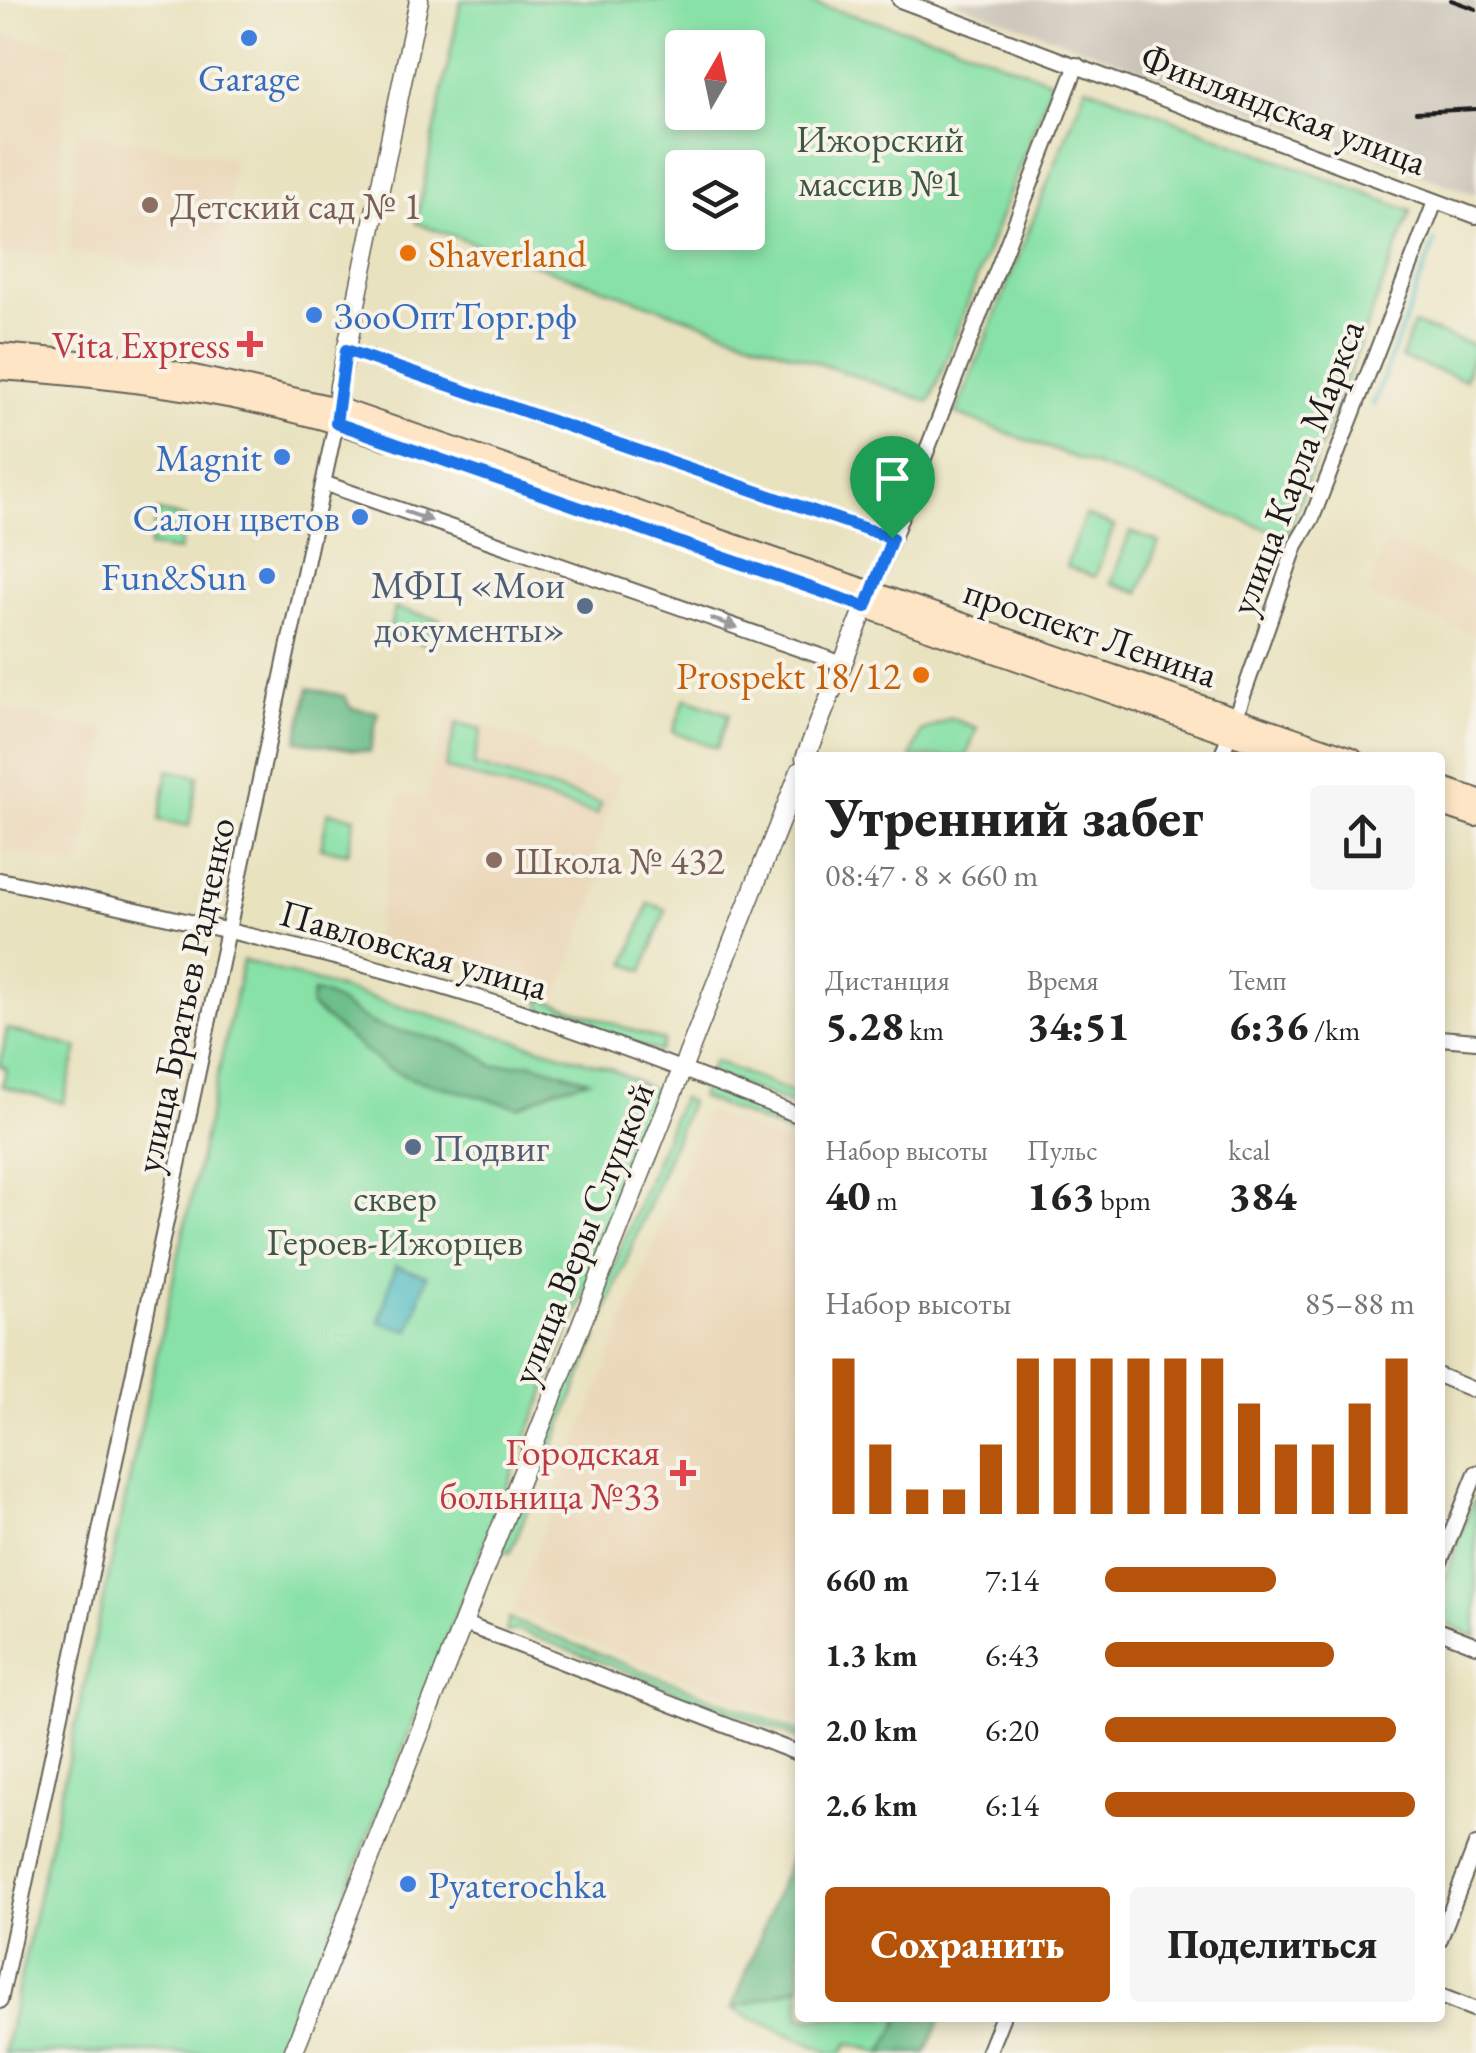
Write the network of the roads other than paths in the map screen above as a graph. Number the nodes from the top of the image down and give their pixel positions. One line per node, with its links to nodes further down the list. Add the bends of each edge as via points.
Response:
1 (419, 0): 6 (street, улица Братьев Радченко)
2 (900, 0): 3 (street, Финляндская улица)
3 (1077, 66): 4 (street, Финляндская улица); 11 (street)
4 (1435, 202): 5 (street, Финляндская улица); 14 (street, улица Карла Маркса, via 1296,545)
5 (1476, 216)
6 (346, 350): 9 (street, улица Братьев Радченко); 11 (street)
7 (0, 354): 9 (main road, проспект Ленина, via 158,368)
8 (0, 369): 9 (main road, проспект Ленина, via 156,383)
9 (337, 416): 10 (street, улица Братьев Радченко); 12 (main road, проспект Ленина)
10 (326, 484): 13 (street, one-way to 13); 25 (street, улица Братьев Радченко)
11 (892, 538): 12 (street)
12 (868, 600): 13 (street); 14 (main road, проспект Ленина)
13 (842, 664): 15 (street)
14 (1233, 726): 16 (street, улица Карла Маркса); 17 (main road, проспект Ленина); 18 (main road, проспект Ленина)
15 (807, 752)
16 (1223, 752)
17 (1287, 752)
18 (1330, 752)
19 (795, 784): 28 (street, улица Веры Слуцкой)
20 (1445, 789): 21 (main road)
21 (1476, 799)
22 (1445, 806): 23 (main road)
23 (1476, 816)
24 (0, 880): 25 (street, Павловская улица)
25 (231, 931): 28 (street, Павловская улица, via 476,997); 41 (street, улица Братьев Радченко)
26 (1445, 1038): 27 (street)
27 (1476, 1041)
28 (682, 1069): 29 (street, Павловская улица); 34 (street, улица Веры Слуцкой)
29 (795, 1114)
30 (1445, 1378): 31 (street)
31 (1476, 1390)
32 (1476, 1473): 33 (street)
33 (1445, 1550)
34 (462, 1623): 37 (street); 44 (street, улица Веры Слуцкой)
35 (1445, 1634): 36 (street)
36 (1476, 1646)
37 (795, 1752)
38 (1476, 1846): 39 (street)
39 (1445, 1926)
40 (1445, 1998): 42 (street)
41 (0, 2001)
42 (1476, 2010)
43 (1000, 2022): 45 (street)
44 (292, 2053)
45 (988, 2053)

